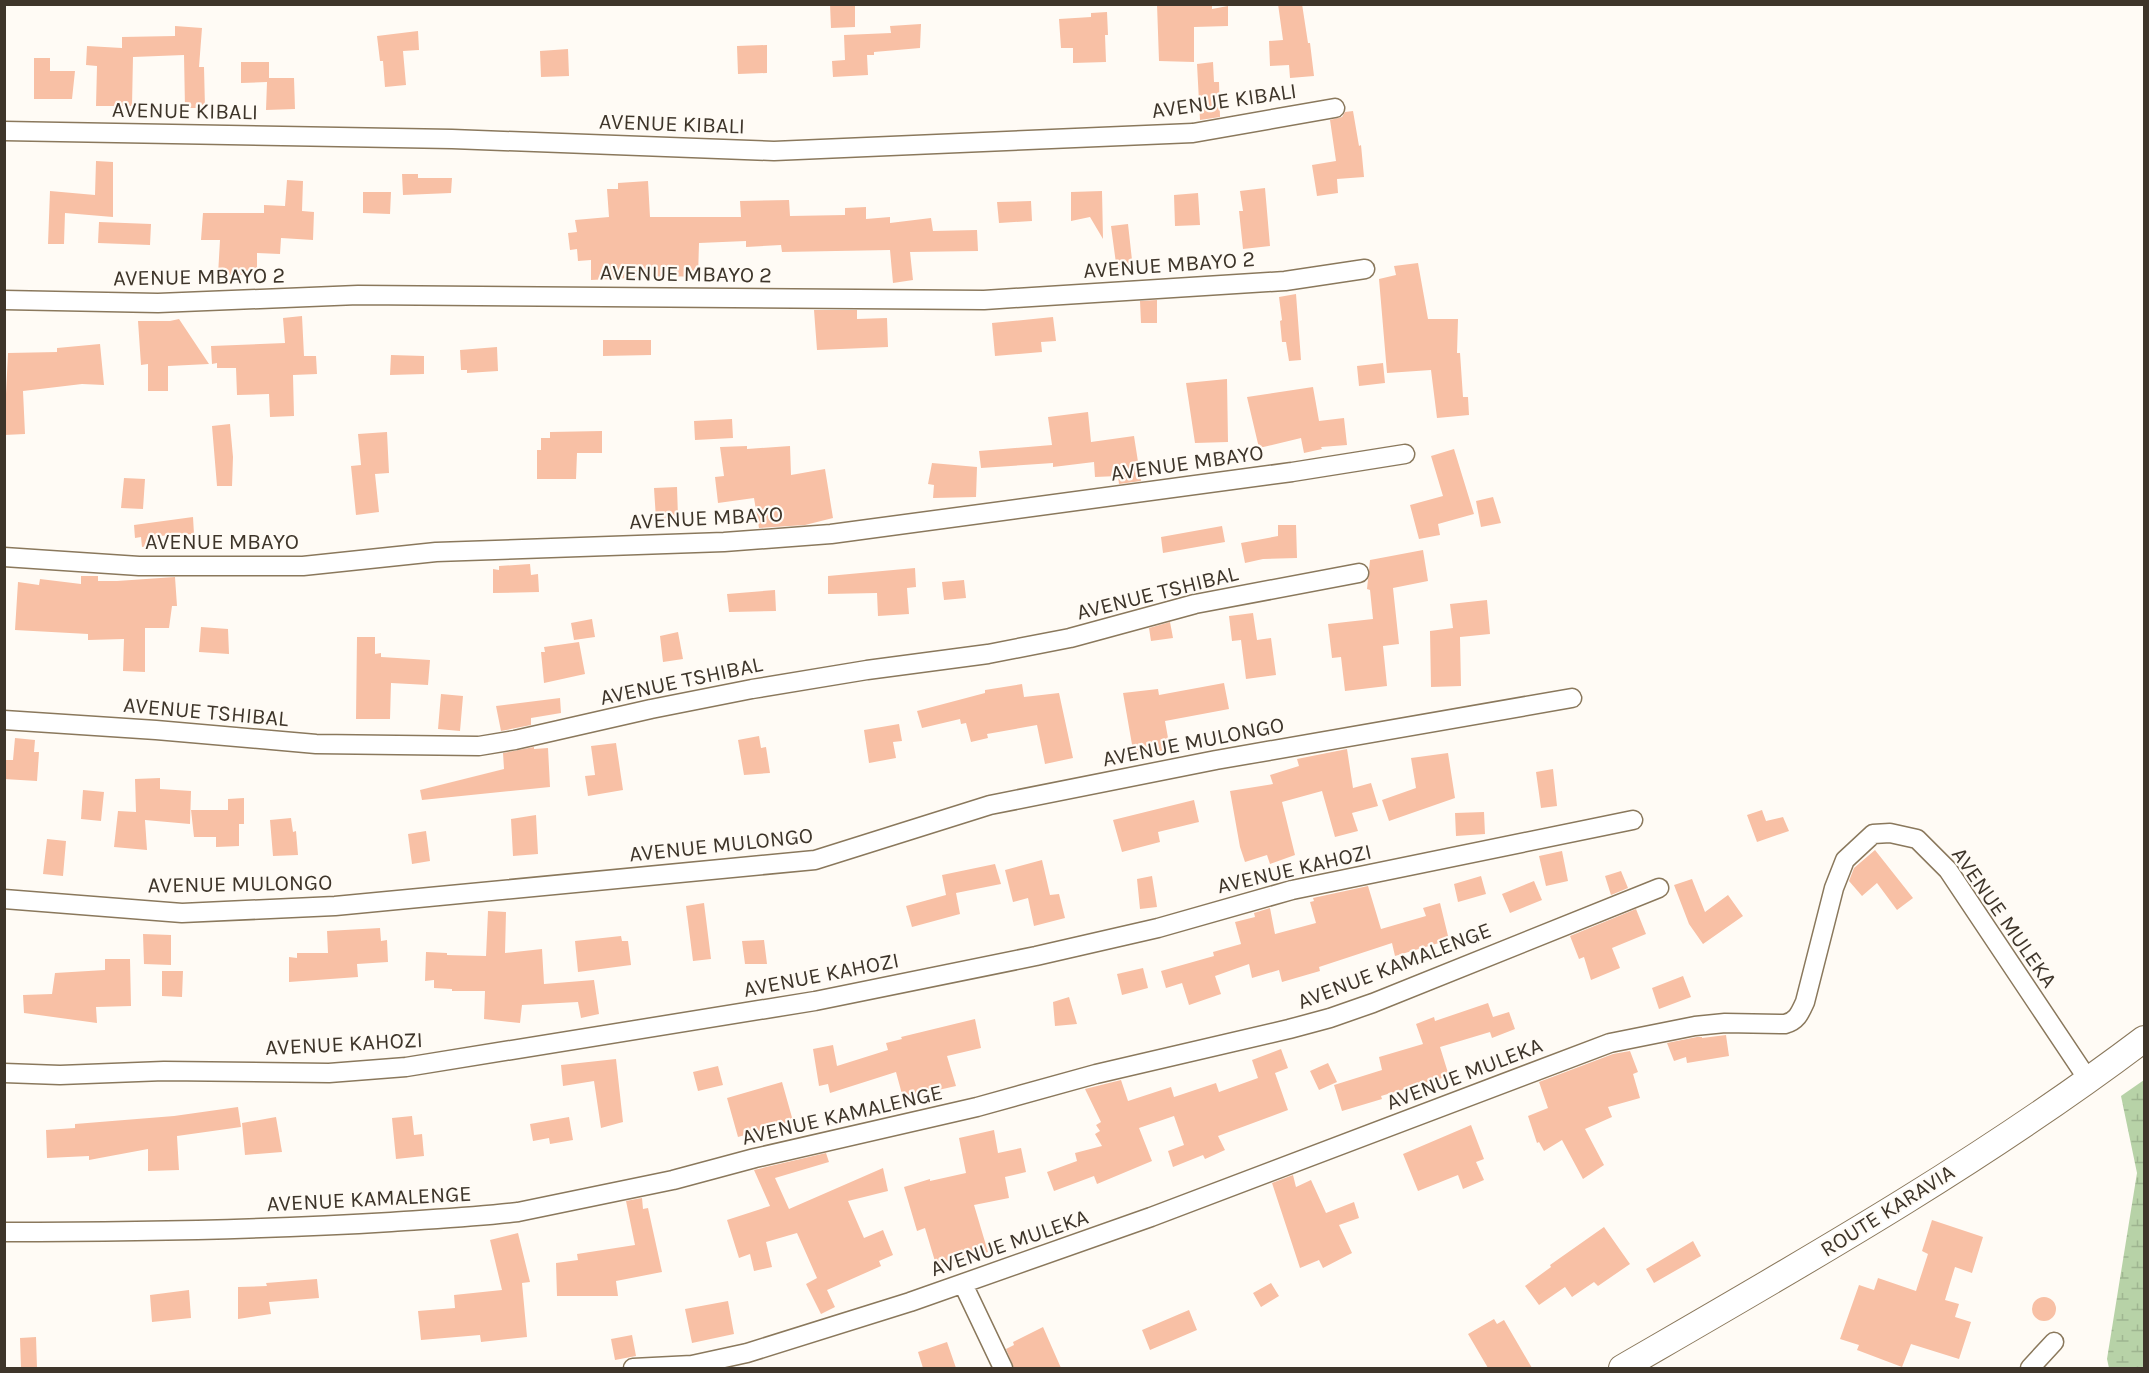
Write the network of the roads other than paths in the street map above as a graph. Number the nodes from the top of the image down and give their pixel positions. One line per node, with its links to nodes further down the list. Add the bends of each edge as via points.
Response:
1 (1335, 108): 2 (street, AVENUE KIBALI, via 1193,133 774,151 452,139)
2 (4, 131)
3 (1365, 269): 4 (street, AVENUE MBAYO 2, via 1285,281 984,300 406,295 158,303)
4 (4, 300)
5 (1405, 454): 6 (street, AVENUE MBAYO, via 831,534 724,542 436,552 303,566 139,566)
6 (4, 557)
7 (1359, 573): 9 (street, AVENUE TSHIBAL, via 1195,604 1012,650 752,689 479,746 316,744)
8 (1572, 698): 12 (street, AVENUE MULONGO, via 1216,760 990,805 815,860 335,906 182,912)
9 (4, 720)
10 (1633, 820): 14 (street, AVENUE KAHOZI, via 1292,890 1158,928 815,1001 429,1064 329,1072 60,1075)
11 (1659, 888): 16 (street, AVENUE KAMALENGE, via 1330,1018 651,1185 493,1215 164,1232)
12 (4, 899)
13 (2145, 1039): 15 (street, ROUTE KARAVIA)
14 (4, 1072)
15 (2089, 1081): 17 (street, AVENUE MULEKA, via 1948,870 1917,839 1890,832 1874,834 1845,860 1805,1002 1793,1022 1695,1026 1610,1043); 21 (street, ROUTE KARAVIA, via 1919,1193)
16 (4, 1232)
17 (963, 1284): 19 (street, AVENUE MULEKA, via 747,1353 692,1365); 20 (street)
18 (2054, 1342): 22 (street)
19 (633, 1368)
20 (1003, 1368)
21 (1622, 1368)
22 (2030, 1368)

